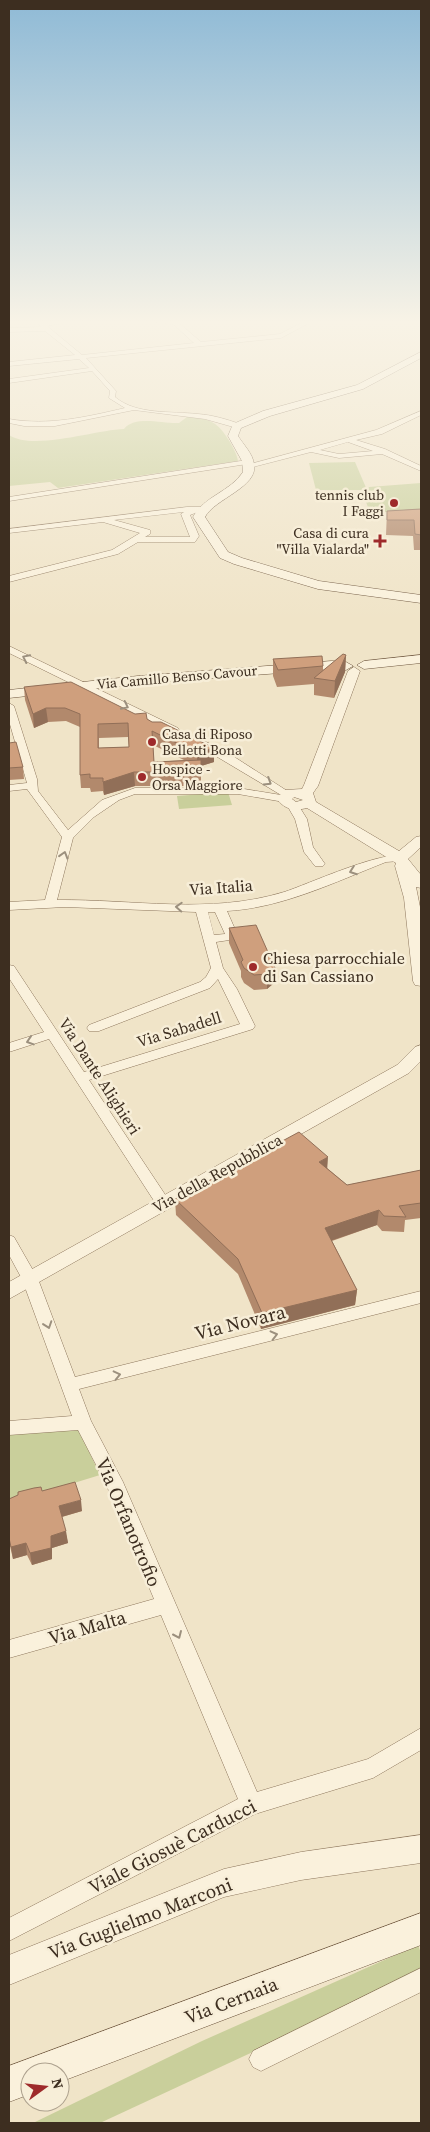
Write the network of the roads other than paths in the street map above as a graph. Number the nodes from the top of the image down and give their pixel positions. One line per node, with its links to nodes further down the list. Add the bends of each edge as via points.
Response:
1 (15, 421): 2 (street, via 48,424)
2 (61, 421)
3 (220, 421): 6 (street)
4 (250, 421): 6 (main road)
5 (402, 421): 7 (street)
6 (235, 431): 10 (main road)
7 (348, 440): 8 (street); 9 (street)
8 (311, 449): 9 (street, via 339,456); 10 (street)
9 (382, 452): 11 (street)
10 (248, 465): 12 (street, via 206,468); 13 (main road, via 237,485)
11 (421, 469)
12 (9, 499)
13 (202, 509): 14 (street); 16 (street, via 184,514 195,536 192,540); 18 (main road, via 200,521 217,547 224,555 238,561 318,585)
14 (99, 519): 15 (street); 16 (street, via 147,532)
15 (9, 531)
16 (136, 539): 17 (street, via 115,552)
17 (9, 579)
18 (421, 599)
19 (9, 649): 22 (street, one-way to 19)
20 (421, 659): 21 (main road, Via Camillo Benso Cavour)
21 (355, 668): 22 (main road, Via Camillo Benso Cavour, via 332,665); 27 (street)
22 (81, 685): 23 (main road, Via Camillo Benso Cavour); 28 (street, one-way to 28, via 221,753)
23 (9, 694)
24 (9, 706): 25 (street)
25 (33, 784): 26 (street); 29 (street, via 33,791)
26 (9, 788)
27 (306, 798): 28 (street); 31 (street)
28 (288, 800): 29 (street, via 238,791 135,791 93,811); 32 (street, via 301,818 305,843)
29 (68, 837): 34 (street, one-way to 29)
30 (421, 840): 31 (street)
31 (400, 858): 33 (street); 37 (street, Via Italia, one-way to 37, via 384,859 255,904); 41 (street, via 412,898)
32 (319, 864)
33 (421, 884)
34 (50, 902): 35 (street, Via Italia); 36 (street, Via Italia, one-way to 34)
35 (9, 906)
36 (201, 908): 37 (street, Via Italia); 38 (street)
37 (220, 908): 38 (street, via 232,936)
38 (208, 940): 39 (street)
39 (217, 968): 42 (street, via 212,979 204,985); 46 (street, Via Sabadell, via 248,1026)
40 (9, 969): 43 (street, Via Dante Alighieri)
41 (421, 981)
42 (94, 1028)
43 (51, 1034): 44 (street, one-way to 44); 46 (street, Via Dante Alighieri)
44 (9, 1048)
45 (421, 1051): 47 (street, Via della Repubblica, via 403,1069)
46 (81, 1078): 47 (street, Via Dante Alighieri)
47 (163, 1203): 49 (street, Via della Repubblica)
48 (9, 1241): 49 (street, Via Orfanotrofio)
49 (30, 1279): 50 (street, Via della Repubblica); 52 (street, Via Orfanotrofio, one-way to 52)
50 (9, 1291)
51 (421, 1297): 52 (street, Via Novara, one-way to 51)
52 (69, 1385): 53 (street, Via Orfanotrofio)
53 (83, 1422): 54 (street); 55 (street, Via Orfanotrofio, via 114,1482)
54 (9, 1428)
55 (165, 1606): 56 (street, Via Malta); 58 (street, Via Orfanotrofio, one-way to 58)
56 (9, 1649)
57 (421, 1738): 58 (street, Viale Giosuè Carducci, via 373,1768)
58 (251, 1804): 61 (street, Viale Giosuè Carducci)
59 (421, 1849): 62 (street, Via Guglielmo Marconi, via 301,1866 224,1883)
60 (421, 1929): 65 (main road, Via Cernaia)
61 (9, 1930)
62 (9, 1970)
63 (421, 1980): 64 (street)
64 (261, 2059)
65 (68, 2062)

